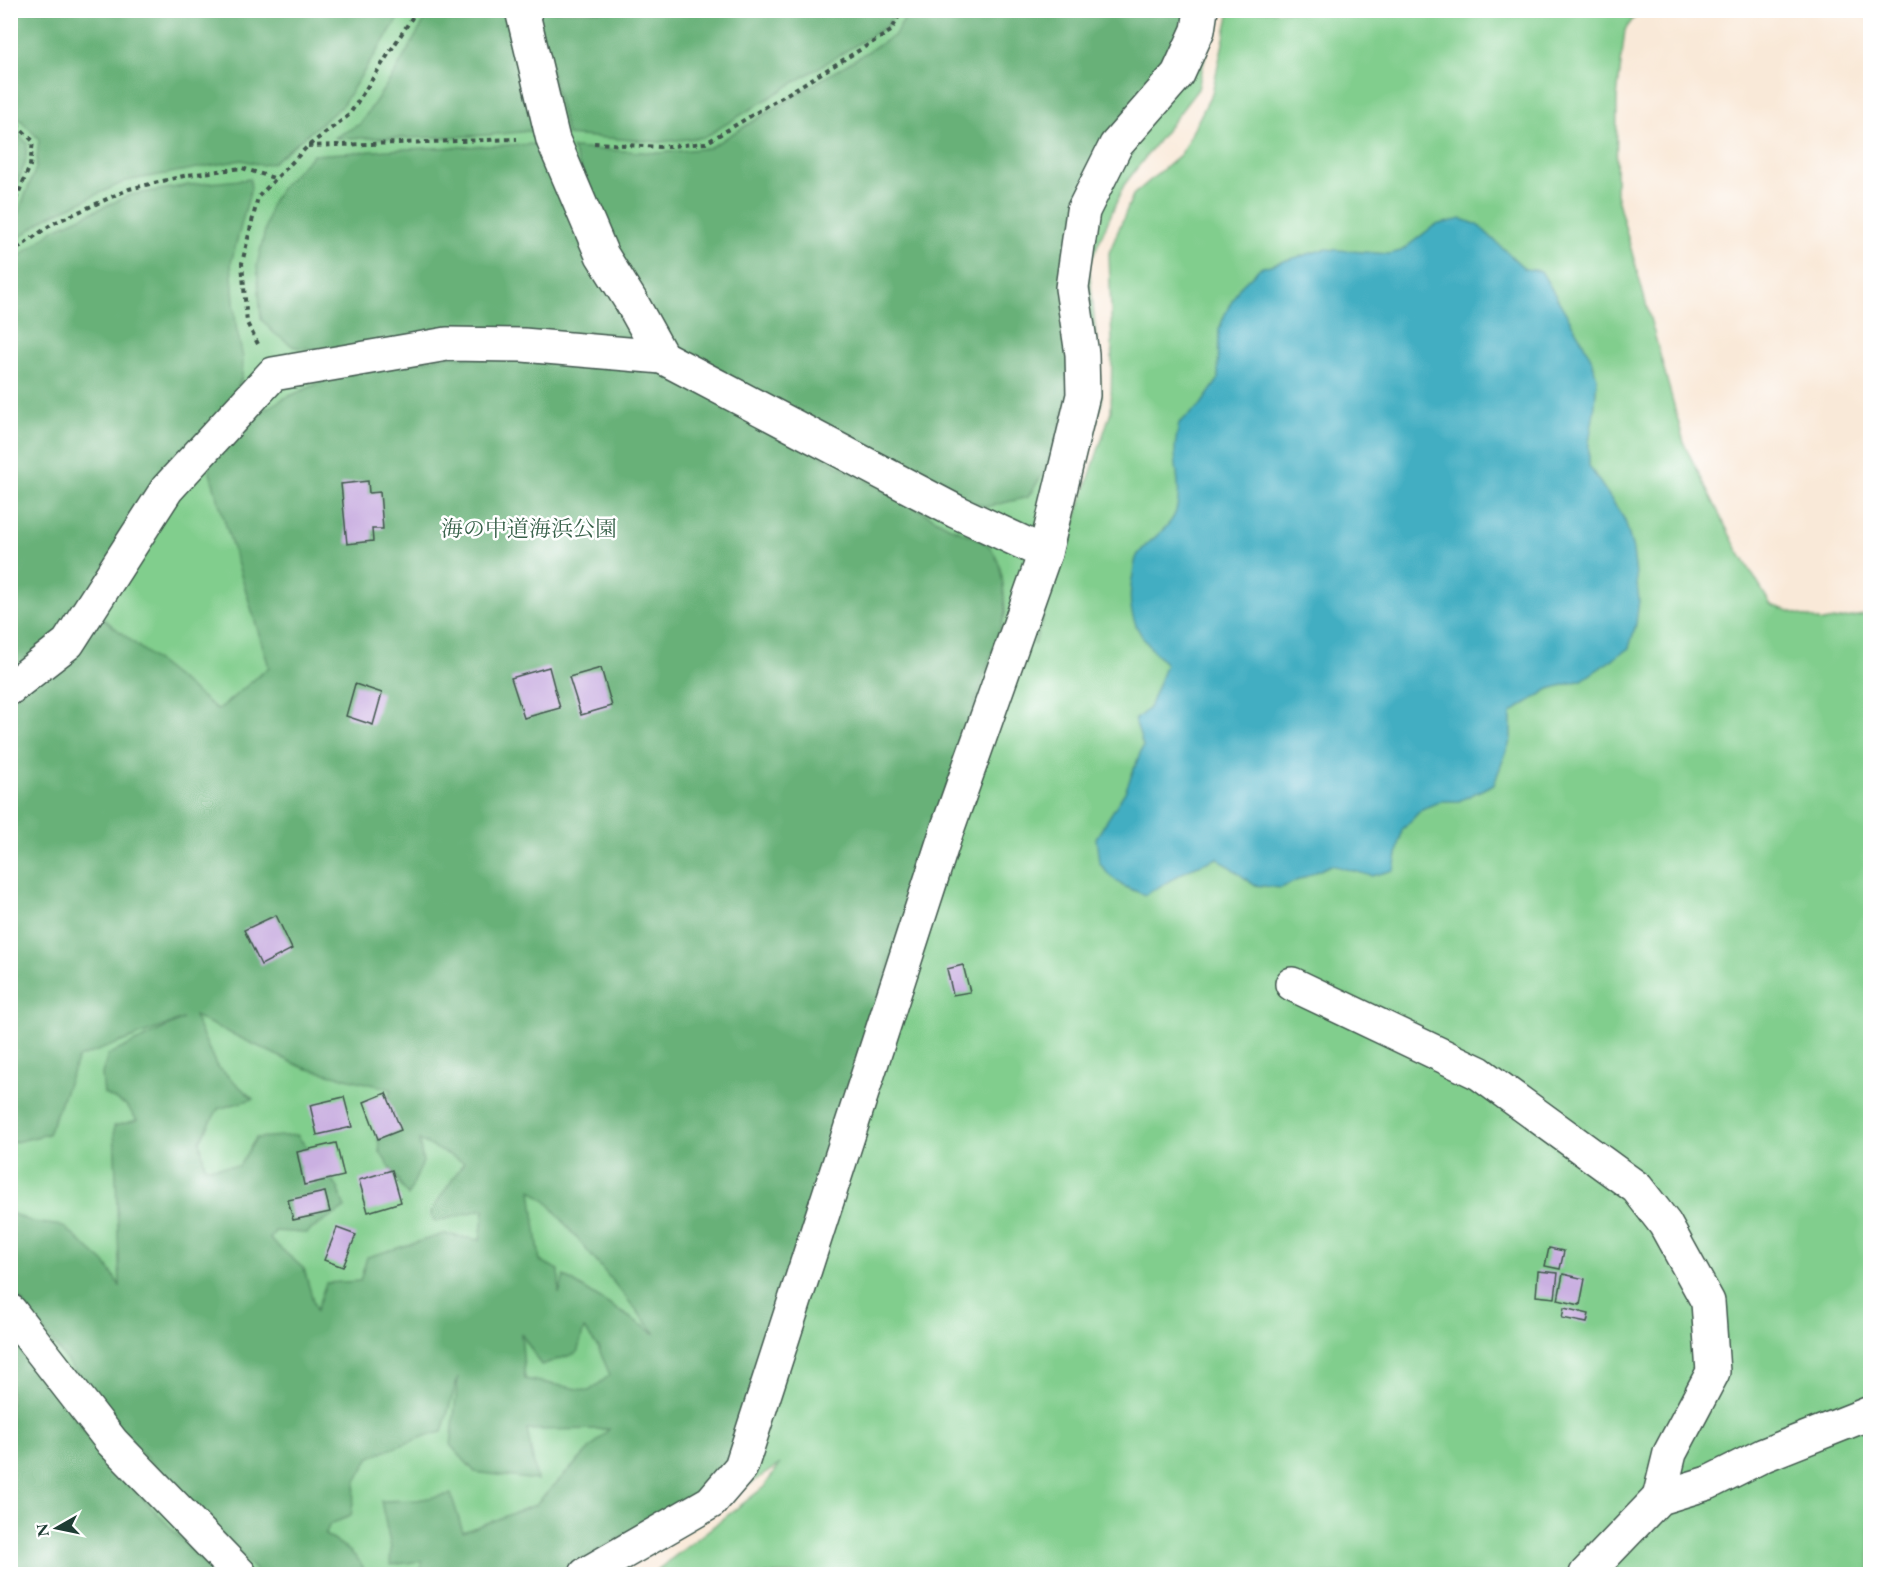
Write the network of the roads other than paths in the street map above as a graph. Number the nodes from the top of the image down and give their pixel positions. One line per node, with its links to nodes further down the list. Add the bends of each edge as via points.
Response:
1 (522, 10): 3 (lane, via 553,140 602,255)
2 (1201, 10): 4 (lane, via 1198,30 1178,74 1116,145 1083,211 1072,288 1082,354 1083,395)
3 (662, 357): 4 (lane, via 955,511); 5 (lane, via 523,345 447,344 273,374 167,489 68,643)
4 (1045, 553): 11 (lane, via 947,830 741,1467 711,1502)
5 (10, 688)
6 (1292, 984): 9 (lane, via 1479,1073 1637,1188 1665,1224 1708,1302 1713,1372 1670,1453)
7 (10, 1311): 10 (lane, via 112,1442)
8 (1870, 1413): 9 (lane, via 1764,1455 1708,1483)
9 (1659, 1498): 12 (lane)
10 (240, 1575)
11 (586, 1575)
12 (1586, 1575)

